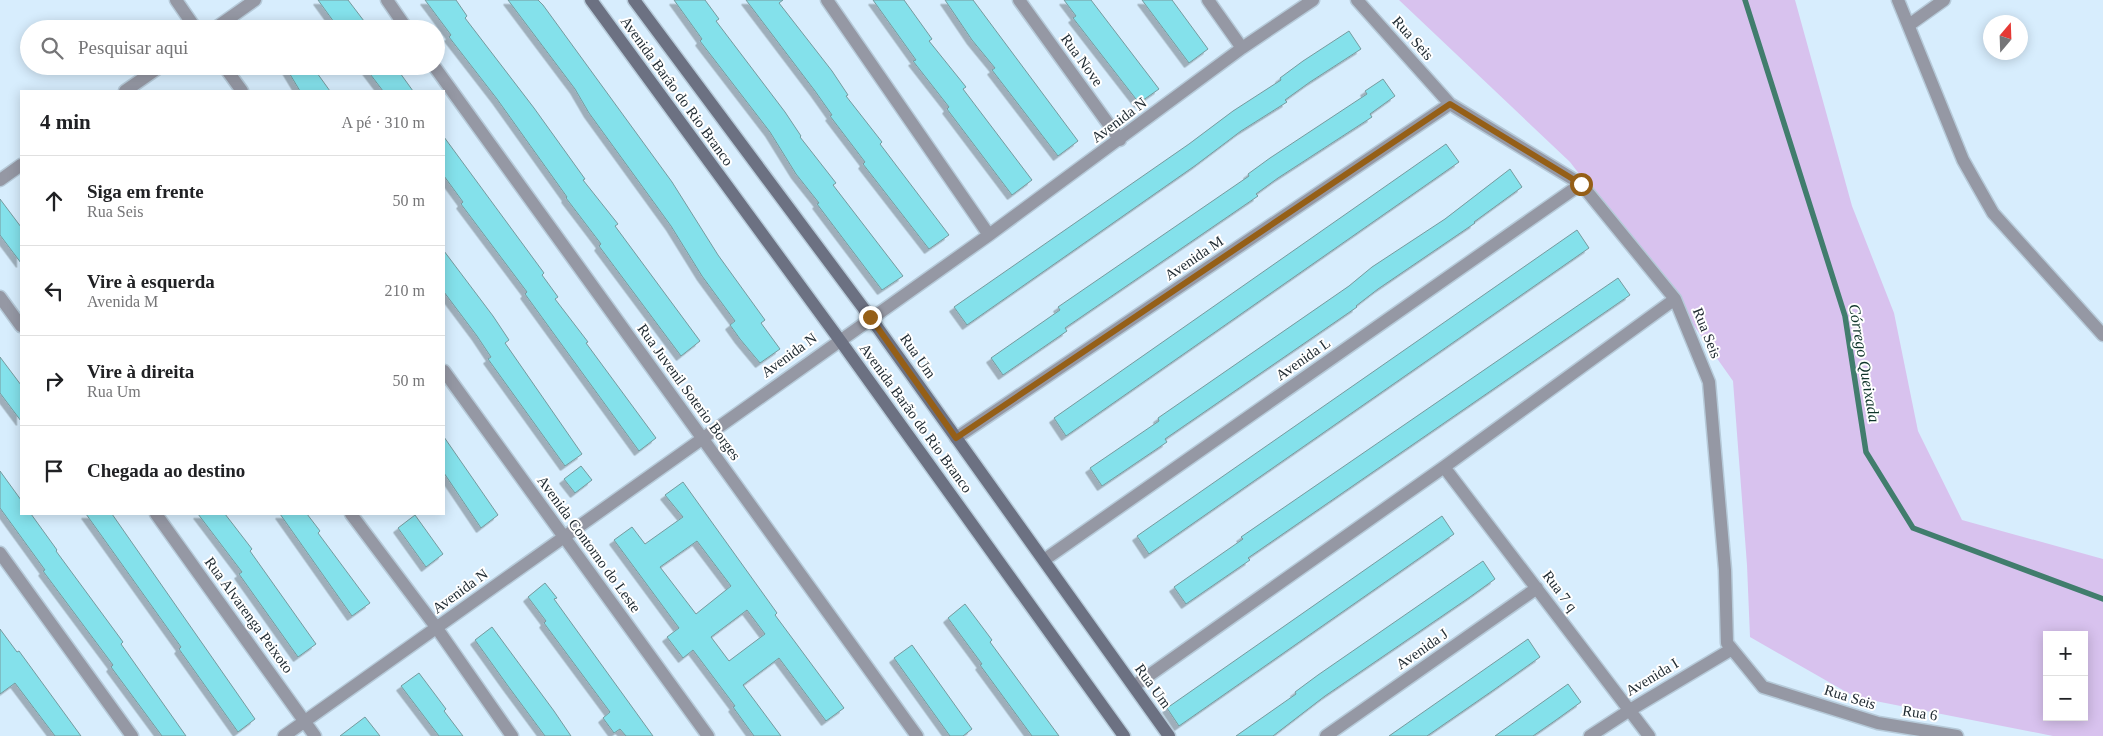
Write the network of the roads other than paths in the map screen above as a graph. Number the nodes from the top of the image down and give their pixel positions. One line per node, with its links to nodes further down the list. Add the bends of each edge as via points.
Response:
1 (176, 0): 13 (street)
2 (255, 0): 14 (street)
3 (387, 0): 15 (street)
4 (591, 0): 34 (street, Avenida Barão do Rio Branco)
5 (634, 0): 31 (street, Rua Um)
6 (826, 0): 28 (street)
7 (1019, 0): 24 (street, Rua Nove)
8 (1208, 0): 17 (street)
9 (1313, 0): 17 (street, Avenida N)
10 (1357, 0): 23 (street, Rua Seis)
11 (1898, 0): 16 (street)
12 (1944, 0): 16 (street)
13 (190, 20)
14 (227, 20)
15 (401, 20)
16 (1909, 25): 33 (street, via 1963,160 1993,214)
17 (1242, 48): 24 (street, Avenida N)
18 (148, 75): 21 (street)
19 (230, 75): 22 (street)
20 (440, 75): 36 (street, Rua Juvenil Soterio Borges)
21 (126, 90)
22 (241, 90)
23 (1450, 104): 27 (street, Rua Seis); 37 (street, Avenida M)
24 (1120, 140): 28 (street, Avenida N)
25 (20, 166): 26 (street)
26 (0, 180)
27 (1581, 184): 30 (street, Rua Seis); 43 (street, Avenida L)
28 (988, 235): 31 (street, Avenida N)
29 (0, 296): 32 (street)
30 (1675, 298): 38 (street); 46 (street, Rua Seis, via 1710,382 1725,570 1727,644)
31 (870, 317): 34 (street, Avenida N); 37 (street, Rua Um)
32 (20, 325)
33 (2103, 335)
34 (839, 340): 36 (street, Avenida N); 57 (street, Avenida Barão do Rio Branco)
35 (445, 371): 41 (street, Avenida Contorno do Leste)
36 (702, 438): 41 (street, Avenida N); 56 (street, Rua Juvenil Soterio Borges)
37 (956, 438): 43 (street, Rua Um)
38 (1444, 467): 44 (street, Rua 7 q); 47 (street)
39 (157, 515): 49 (street, Rua Alvarenga Peixoto)
40 (352, 515): 45 (street)
41 (564, 536): 45 (street, Avenida N); 55 (street, Avenida Contorno do Leste)
42 (0, 553): 51 (street)
43 (1044, 560): 47 (street, Rua Um)
44 (1537, 588): 48 (street, Rua 7 q); 59 (street, Avenida J)
45 (436, 628): 49 (street, Avenida N); 54 (street)
46 (1732, 649): 48 (street, Avenida I); 50 (street, Rua Seis, via 1763,687)
47 (1134, 686): 58 (street, Rua Um)
48 (1630, 710): 60 (street, Avenida I); 61 (street, Rua 7 q)
49 (304, 721): 52 (street, Avenida N); 53 (street, Rua Alvarenga Peixoto)
50 (1878, 723): 62 (street); 63 (street, Rua 6)
51 (132, 736)
52 (284, 736)
53 (315, 736)
54 (512, 736)
55 (708, 736)
56 (917, 736)
57 (1124, 736)
58 (1170, 736)
59 (1326, 736)
60 (1590, 736)
61 (1649, 736)
62 (1894, 736)
63 (1957, 736)

